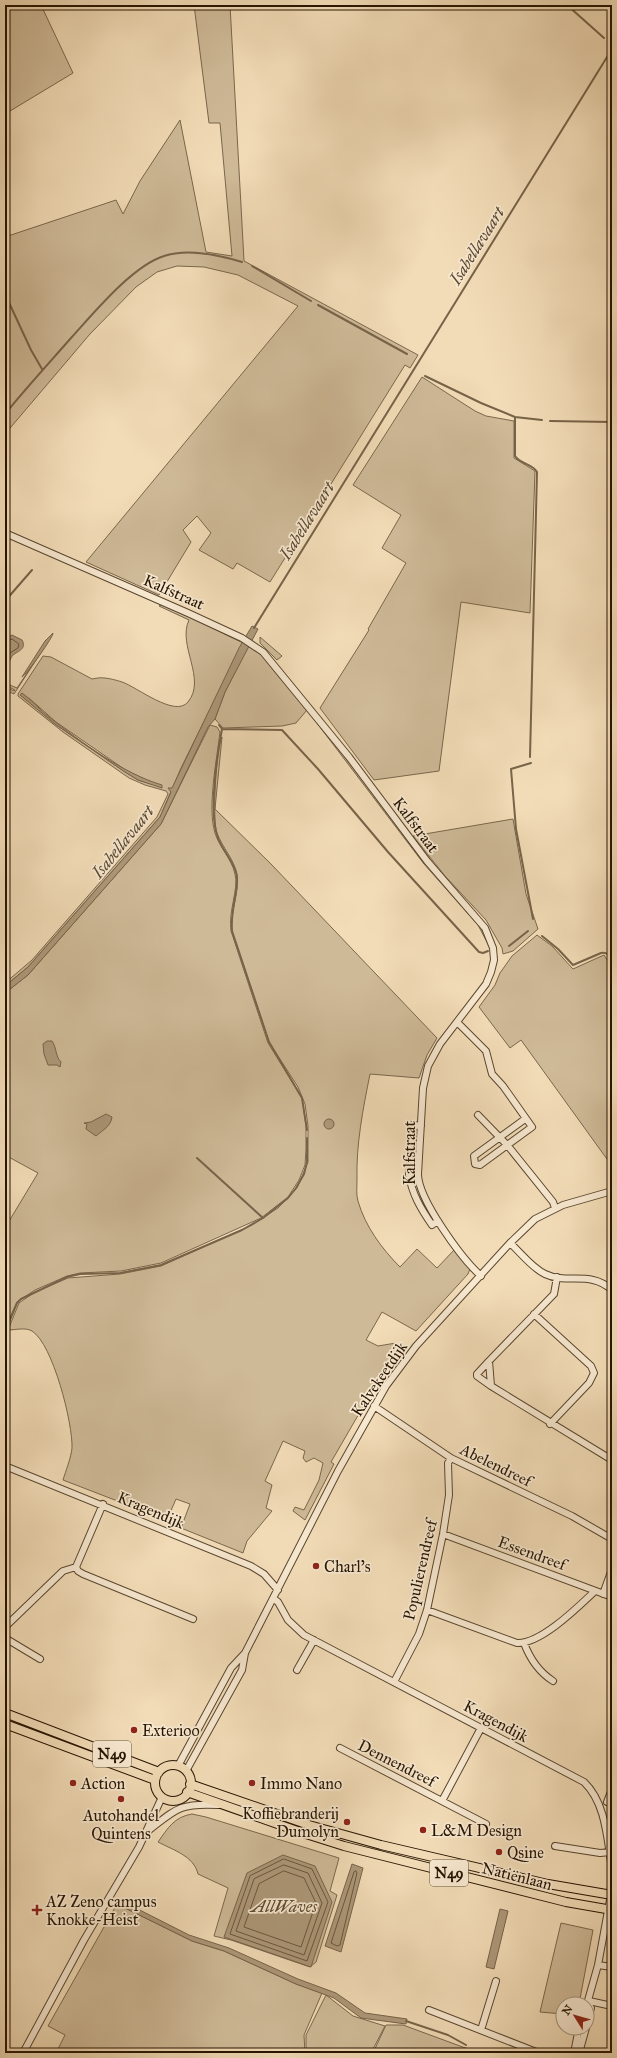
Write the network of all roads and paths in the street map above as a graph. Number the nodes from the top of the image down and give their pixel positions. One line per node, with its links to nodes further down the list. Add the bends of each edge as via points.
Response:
1 (5, 533): 2 (street, Kalfstraat, via 242,638 272,661 349,756 427,861 489,934 494,955 491,972 486,984)
2 (457, 1022): 4 (street, via 486,1051 492,1074); 10 (street, Kalfstraat, via 440,1044 428,1066 421,1126 413,1125 409,1175 418,1202 432,1225 438,1221)
3 (478, 1115): 5 (street)
4 (525, 1119): 5 (street); 6 (street, via 532,1127)
5 (499, 1138): 6 (street); 6 (street, via 474,1156 475,1164 480,1165)
6 (508, 1146): 8 (street)
7 (612, 1191): 8 (street, Kalvekeetdijk)
8 (555, 1208): 9 (street, Kalvekeetdijk, via 535,1219)
9 (510, 1243): 10 (street, Kalvekeetdijk); 11 (street, via 544,1273)
10 (481, 1276): 16 (street, Kalvekeetdijk, via 416,1346)
11 (557, 1277): 12 (street, via 595,1279); 13 (street, via 554,1294)
12 (612, 1290)
13 (534, 1314): 14 (street); 17 (street, via 591,1366 594,1373 589,1383)
14 (489, 1361): 15 (street); 15 (street, via 477,1376)
15 (491, 1386): 17 (street)
16 (374, 1406): 18 (street, Abelendreef); 26 (street, Kalvekeetdijk)
17 (550, 1424): 19 (street)
18 (451, 1458): 22 (street, Populierendreef, via 448,1463 449,1495); 23 (street, Abelendreef)
19 (612, 1460)
20 (5, 1466): 21 (street, Kragendijk)
21 (103, 1504): 24 (street); 26 (street, Kragendijk, via 252,1566 264,1574)
22 (443, 1534): 27 (street, Essendreef); 31 (street, Populierendreef)
23 (612, 1538)
24 (76, 1567): 32 (street, via 84,1574); 33 (street, via 63,1571)
25 (612, 1570): 28 (street)
26 (278, 1590): 30 (street, Kalvekeetdijk)
27 (595, 1591): 28 (street, Essendreef); 36 (street, via 538,1638)
28 (603, 1594): 29 (street, Essendreef)
29 (612, 1597)
30 (274, 1599): 35 (street, Kragendijk, via 298,1631); 37 (street, Kalvekeetdijk)
31 (427, 1610): 36 (street); 41 (street, Populierendreef)
32 (193, 1619)
33 (5, 1627)
34 (5, 1638): 38 (street)
35 (314, 1640): 39 (street); 41 (street, Kragendijk)
36 (524, 1643): 40 (street, via 528,1654 544,1675)
37 (246, 1653): 46 (street, Kalvekeetdijk, via 230,1670); 47 (street, Kalvekeetdijk, via 242,1670)
38 (40, 1659)
39 (297, 1670)
40 (553, 1681)
41 (394, 1682): 44 (street, Kragendijk)
42 (5, 1713): 48 (main road, N49)
43 (5, 1724): 49 (main road, N49)
44 (481, 1728): 54 (street, Dennendreef); 56 (street, Kragendijk, via 584,1782 594,1792)
45 (340, 1748): 54 (street, Dennendreef)
46 (178, 1766): 47 (main road); 48 (main road, via 170,1765)
47 (186, 1771): 50 (main road)
48 (159, 1772): 49 (main road)
49 (155, 1780): 53 (main road, via 156,1788)
50 (190, 1784): 52 (main road); 63 (main road, Natiënlaan / N49, via 309,1825 381,1845 548,1884)
51 (612, 1789): 55 (street)
52 (188, 1792): 53 (main road, via 176,1800); 57 (main road, Natiënlaan / N49)
53 (162, 1797): 59 (street)
54 (442, 1801): 58 (street, Dennendreef)
55 (610, 1802): 56 (street)
56 (599, 1804): 61 (street, Kragendijk)
57 (222, 1805): 59 (street, via 185,1806 170,1813); 64 (main road, Natiënlaan / N49, via 358,1850 554,1899)
58 (486, 1824)
59 (146, 1832): 75 (street)
60 (555, 1846): 61 (street, via 600,1853)
61 (610, 1852): 62 (street, Kragendijk)
62 (612, 1868)
63 (611, 1892): 64 (street)
64 (610, 1909): 65 (street)
65 (598, 1965): 66 (street); 68 (street)
66 (612, 1967)
67 (496, 1981): 72 (street)
68 (590, 1996)
69 (595, 2004): 70 (street)
70 (612, 2006)
71 (429, 2010): 72 (street)
72 (481, 2030): 76 (street)
73 (577, 2036): 77 (street)
74 (584, 2036): 78 (street)
75 (22, 2053)
76 (539, 2053)
77 (574, 2053)
78 (579, 2053)

